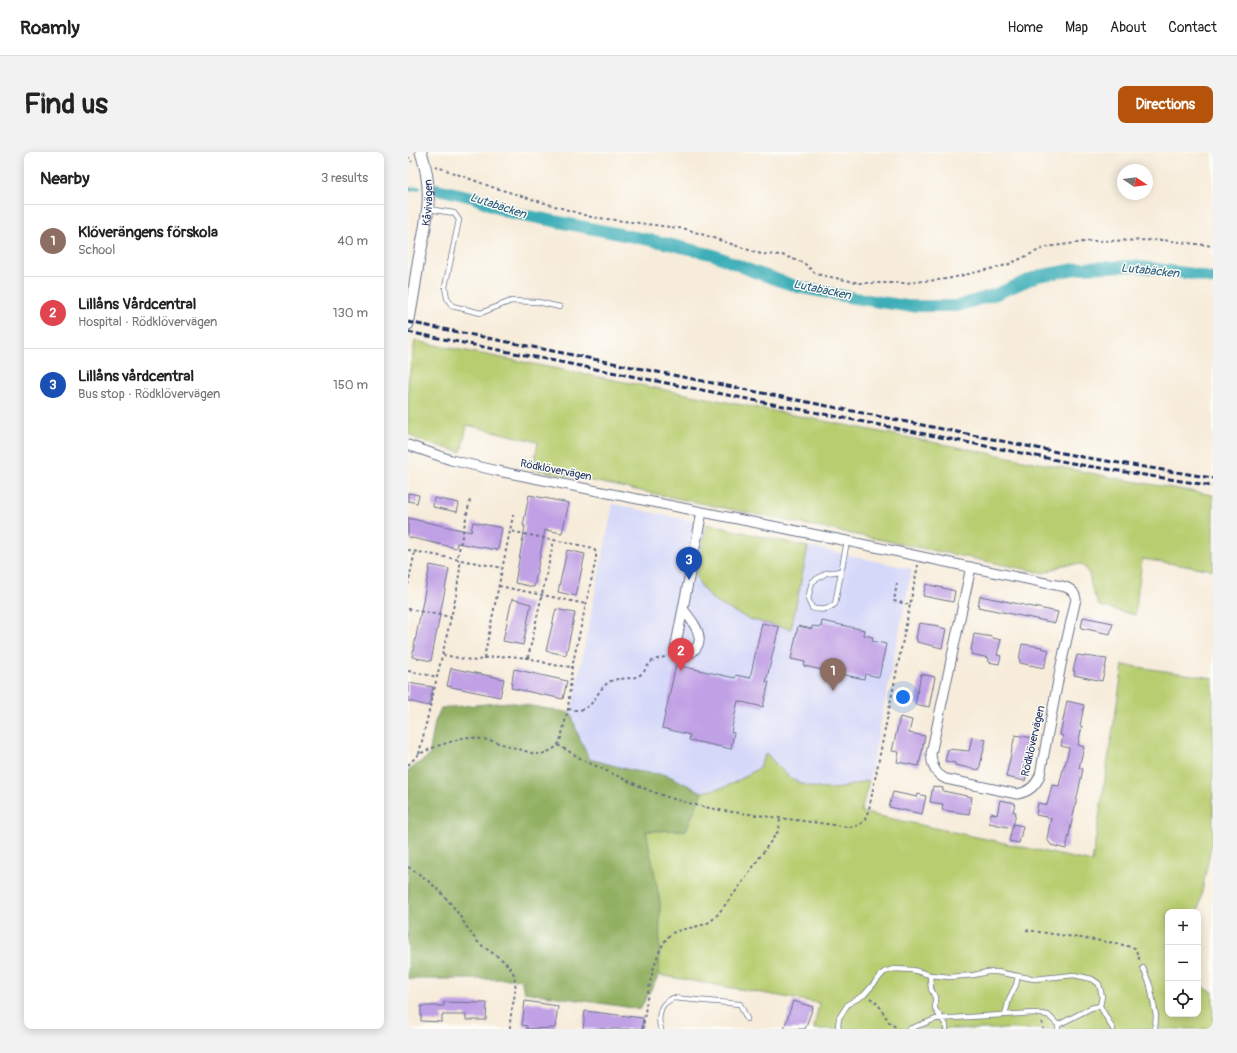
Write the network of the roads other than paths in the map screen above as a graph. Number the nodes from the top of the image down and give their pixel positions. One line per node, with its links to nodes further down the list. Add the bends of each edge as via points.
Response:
1 (421, 152): 2 (street, Kåvivägen, via 429,193)
2 (428, 209): 3 (lane, via 454,213 459,220 445,287 452,306 481,313 511,301 538,302); 4 (street, Kåvivägen)
3 (560, 307)
4 (408, 324)
5 (408, 445): 6 (street, Rödklövervägen, via 451,460 498,471)
6 (702, 512): 7 (street, Rödklövervägen); 10 (street)
7 (847, 541): 8 (street, Rödklövervägen); 9 (lane)
8 (971, 567): 8 (street, Rödklövervägen, via 1071,589 1075,593 1038,783 1022,793 946,779 936,772 932,764 931,754)
9 (841, 571): 9 (lane, via 835,604 821,611 812,608 808,599 812,582 826,573)
10 (683, 609): 10 (street, via 675,648 679,654 686,655 699,644 700,638 698,630)
11 (1143, 968): 24 (lane, via 1150,986 1156,1016)
12 (930, 975): 13 (lane, via 950,977 992,972); 16 (lane, via 935,1009); 20 (lane, via 913,970 894,969 884,972 864,994 848,1004 840,1018)
13 (1018, 976): 14 (lane, via 1034,979 1074,975 1092,978 1099,984 1102,996); 15 (lane)
14 (1100, 1006): 18 (lane, via 1091,1008); 23 (lane)
15 (1005, 1015): 16 (lane); 18 (lane, via 1048,1015)
16 (941, 1018): 21 (lane); 22 (lane)
17 (746, 1019): 19 (lane, via 740,1004 673,998 664,1004 660,1013)
18 (1058, 1027)
19 (661, 1029)
20 (839, 1029)
21 (909, 1029)
22 (946, 1029)
23 (1113, 1029)
24 (1155, 1029)

